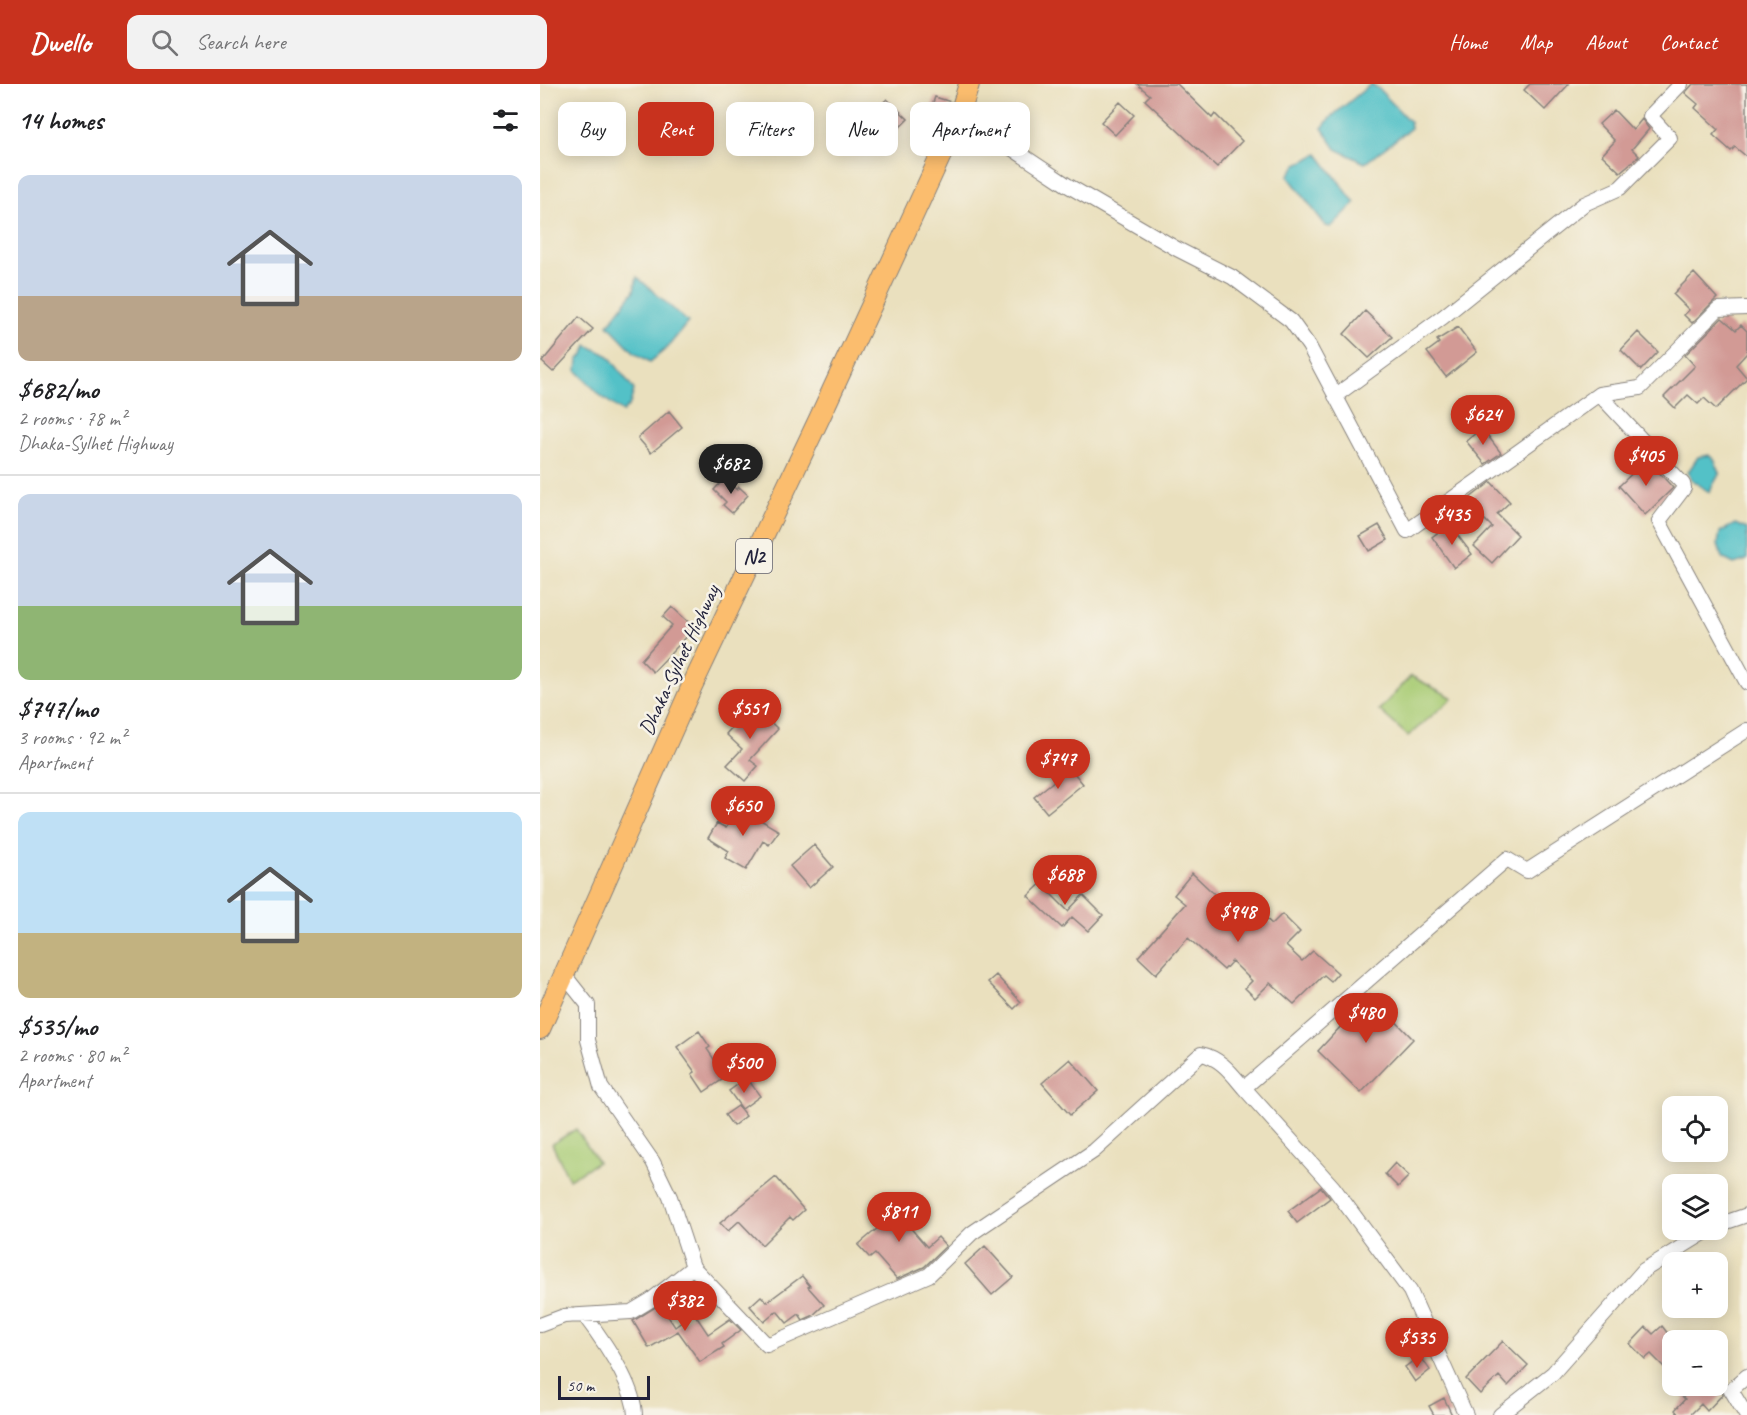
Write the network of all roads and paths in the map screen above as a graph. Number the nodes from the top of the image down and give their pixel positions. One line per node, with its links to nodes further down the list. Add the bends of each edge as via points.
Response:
1 (969, 84): 3 (highway, Dhaka-Sylhet Highway / N2)
2 (1681, 84): 8 (street, via 1650,116 1670,138 1620,188 1584,204 1443,317)
3 (964, 102)
4 (941, 156): 11 (highway, Dhaka-Sylhet Highway / N2, via 692,686)
5 (1023, 156): 8 (street, via 1177,249 1232,277 1291,321 1310,346)
6 (1747, 308): 7 (street, via 1718,309 1640,388)
7 (1599, 394): 8 (street, via 1407,531); 9 (street, via 1683,484 1684,488 1659,521)
8 (1335, 396)
9 (1747, 682)
10 (1747, 730): 13 (street, via 1527,871 1507,859)
11 (565, 976): 12 (highway, Dhaka-Sylhet Highway / N2); 17 (street, via 588,1005 588,1040 601,1087 653,1162 670,1197)
12 (540, 1029)
13 (1244, 1088): 17 (street, via 1222,1064 1201,1054 1094,1151 972,1233 929,1275 767,1345); 22 (street, via 1333,1187 1410,1291)
14 (1747, 1215): 15 (street)
15 (1728, 1222)
16 (1693, 1240): 23 (street, via 1644,1270 1553,1373)
17 (693, 1267): 18 (street, via 631,1312)
18 (584, 1315): 19 (street, via 564,1316); 21 (street, via 622,1371)
19 (540, 1325)
20 (1747, 1376): 24 (street, via 1731,1390)
21 (635, 1415)
22 (1466, 1415)
23 (1500, 1415)
24 (1746, 1415)

